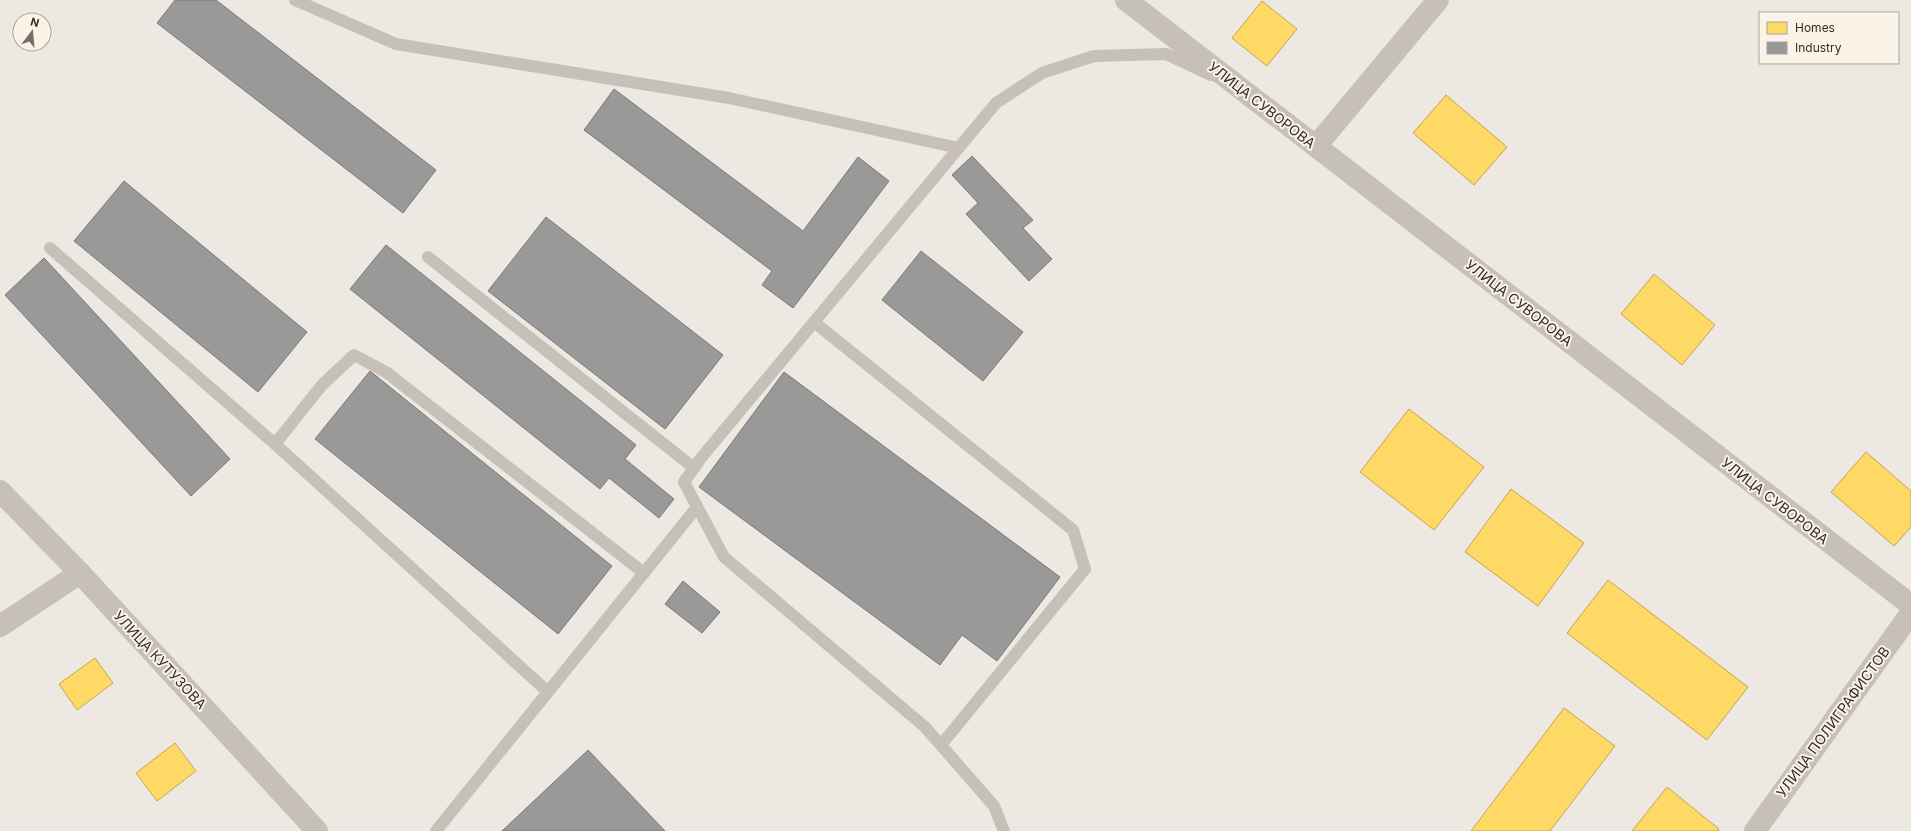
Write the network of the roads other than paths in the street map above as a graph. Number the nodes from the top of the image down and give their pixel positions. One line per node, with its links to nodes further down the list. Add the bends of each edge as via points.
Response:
1 (295, 0): 6 (lane, via 396,44 729,98)
2 (1126, 0): 4 (street, УЛИЦА СУВОРОВА)
3 (1438, 0): 5 (street)
4 (1241, 88): 5 (street, УЛИЦА СУВОРОВА); 6 (lane, via 1166,54 1094,56 1042,73 996,103)
5 (1316, 146): 16 (street, УЛИЦА СУВОРОВА)
6 (959, 148): 9 (lane)
7 (50, 248): 10 (lane)
8 (428, 257): 11 (lane)
9 (814, 322): 11 (lane); 20 (lane, via 1073,530 1085,570)
10 (275, 444): 14 (lane, via 322,385 354,355 386,372); 19 (lane)
11 (694, 468): 13 (lane, via 684,482)
12 (0, 492): 15 (street, УЛИЦА КУТУЗОВА)
13 (697, 507): 14 (lane); 20 (lane, via 724,557 925,727)
14 (644, 573): 19 (lane)
15 (80, 574): 18 (street); 21 (street, УЛИЦА КУТУЗОВА)
16 (1911, 605)
17 (1911, 613): 24 (street, УЛИЦА ПОЛИГРАФИСТОВ)
18 (0, 626)
19 (548, 692): 22 (lane)
20 (941, 745): 23 (lane, via 994,806)
21 (317, 831)
22 (436, 831)
23 (1004, 831)
24 (1755, 831)

